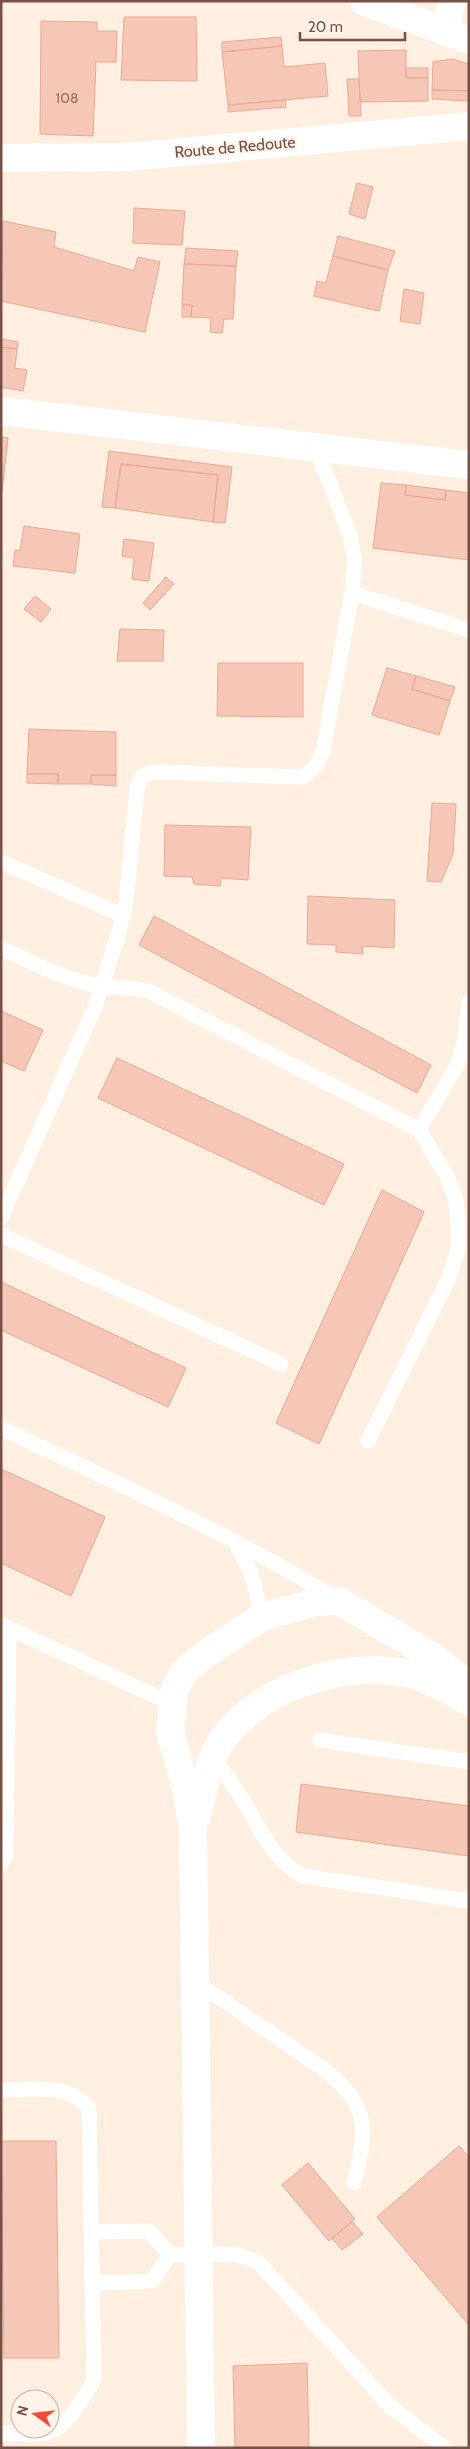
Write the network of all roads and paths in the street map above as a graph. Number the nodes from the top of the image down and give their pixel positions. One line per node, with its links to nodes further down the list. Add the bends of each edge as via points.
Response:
1 (363, 1): 3 (street)
2 (452, 1): 3 (street)
3 (456, 36)
4 (469, 126): 5 (street, Route de Redoute, via 127,156)
5 (1, 158)
6 (1, 410): 7 (street)
7 (315, 446): 8 (street); 9 (lane, via 354,549)
8 (469, 465)
9 (352, 593): 10 (lane); 12 (lane, via 323,751 316,766 302,777 291,778 154,772 142,776 137,789)
10 (469, 630)
11 (2, 862): 12 (lane)
12 (124, 916): 14 (lane)
13 (1, 948): 14 (lane, via 52,972)
14 (102, 986): 16 (lane, via 128,986 148,991); 17 (lane)
15 (469, 1002): 16 (lane, via 458,1064)
16 (419, 1130): 21 (lane, via 447,1176 456,1200 458,1249 448,1280)
17 (1, 1218)
18 (1, 1235): 19 (lane)
19 (280, 1364)
20 (1, 1428): 22 (lane)
21 (368, 1441)
22 (235, 1542): 23 (lane); 24 (lane, via 251,1572)
23 (350, 1608): 24 (street, via 317,1602); 26 (street, via 380,1647); 27 (street, via 432,1656)
24 (262, 1616): 29 (street, via 184,1672 175,1688)
25 (5, 1627): 29 (lane); 35 (lane, via 6,1856)
26 (364, 1670): 28 (street, via 410,1674); 32 (street, via 302,1682 257,1706)
27 (469, 1686)
28 (469, 1701)
29 (172, 1704): 30 (street)
30 (170, 1732): 32 (street, via 176,1743 196,1752); 34 (street, via 186,1788)
31 (320, 1740): 33 (lane)
32 (218, 1748): 34 (street, via 205,1782); 36 (lane, via 240,1796 277,1857 290,1869 304,1876)
33 (469, 1762)
34 (193, 1830): 37 (street)
35 (1, 1864)
36 (469, 1901)
37 (196, 1982): 39 (lane, via 321,2067 347,2092 363,2121 363,2147); 41 (street)
38 (1, 2090): 40 (lane, via 62,2090 81,2098 89,2109)
39 (354, 2182)
40 (91, 2232): 42 (lane, via 149,2232); 43 (lane)
41 (198, 2254): 42 (lane); 46 (street); 47 (lane, via 235,2254 258,2262 392,2407)
42 (170, 2255): 43 (lane, via 152,2281)
43 (92, 2283): 45 (lane, via 94,2379 86,2396)
44 (1, 2433): 45 (lane)
45 (50, 2440)
46 (201, 2448)
47 (444, 2448)

